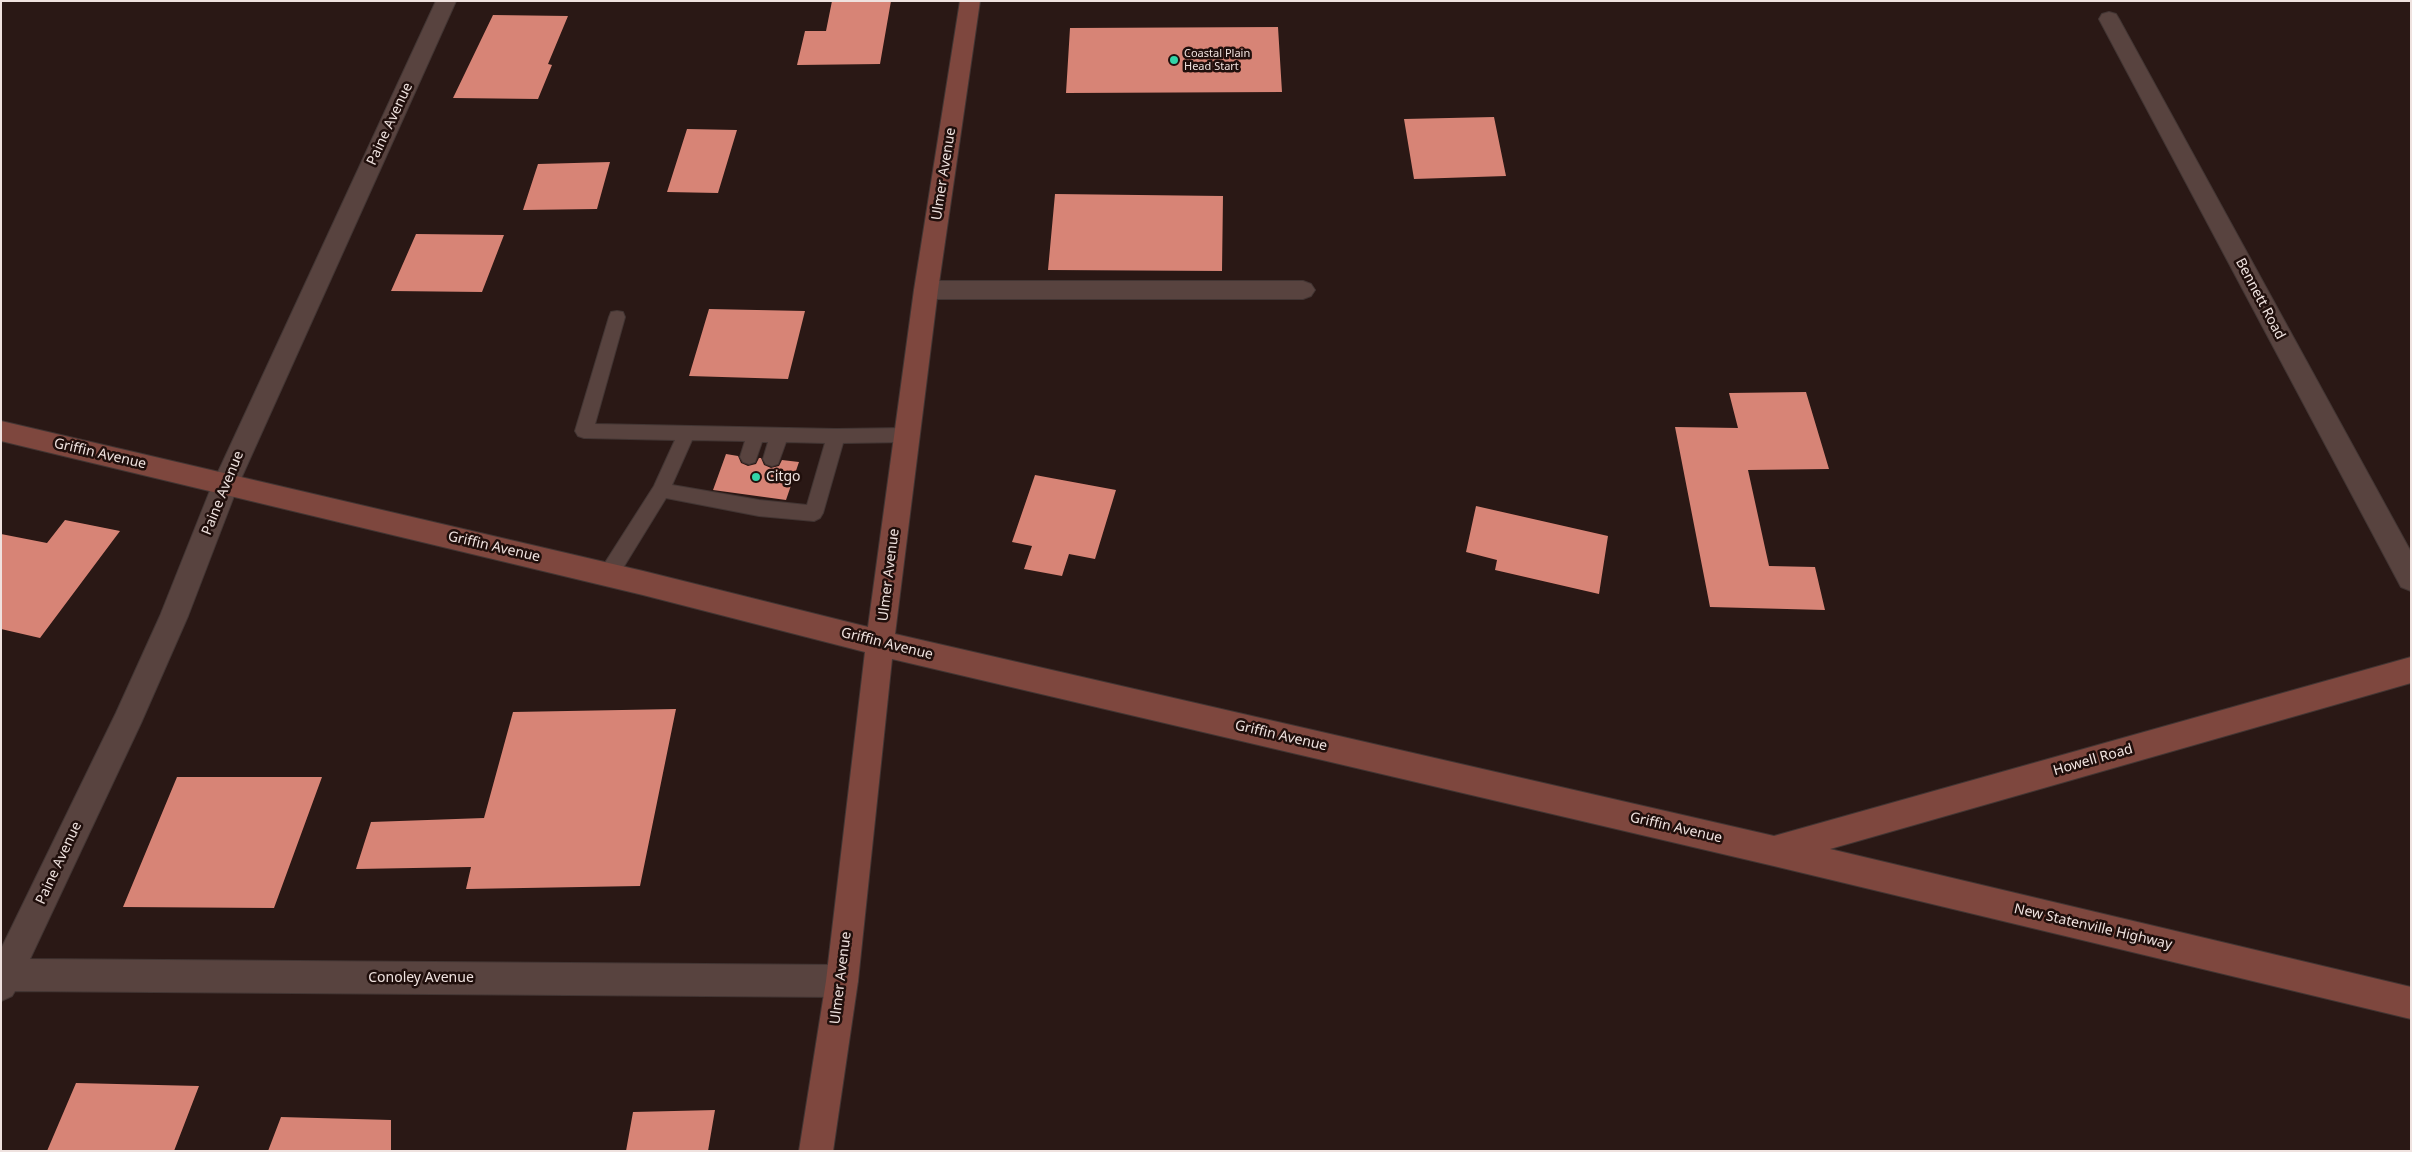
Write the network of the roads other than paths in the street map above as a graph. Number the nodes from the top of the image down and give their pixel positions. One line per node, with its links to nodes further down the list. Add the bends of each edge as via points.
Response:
1 (446, 1): 15 (street, Paine Avenue)
2 (970, 1): 4 (main road, Ulmer Avenue)
3 (2109, 19): 18 (street, Bennett Road)
4 (926, 290): 5 (street); 11 (main road, Ulmer Avenue)
5 (1303, 290)
6 (617, 318): 8 (lane, via 584,431)
7 (1, 431): 15 (main road, Griffin Avenue)
8 (687, 433): 9 (lane); 16 (lane)
9 (756, 434): 10 (lane); 13 (lane)
10 (780, 434): 12 (lane); 14 (lane)
11 (907, 434): 12 (lane); 19 (main road, Ulmer Avenue)
12 (836, 436): 16 (lane, via 814,513)
13 (749, 456)
14 (772, 459)
15 (226, 483): 17 (main road, Griffin Avenue); 22 (street, Paine Avenue, via 150,669)
16 (661, 490): 17 (lane)
17 (608, 575): 19 (main road, Griffin Avenue)
18 (2411, 579)
19 (880, 643): 21 (main road, Griffin Avenue); 23 (main road, Ulmer Avenue)
20 (2411, 670): 21 (main road, Howell Road)
21 (1774, 851): 24 (main road, New Statenville Highway)
22 (3, 979): 23 (street, Conoley Avenue)
23 (842, 981): 25 (main road, Ulmer Avenue)
24 (2411, 1003)
25 (816, 1151)

